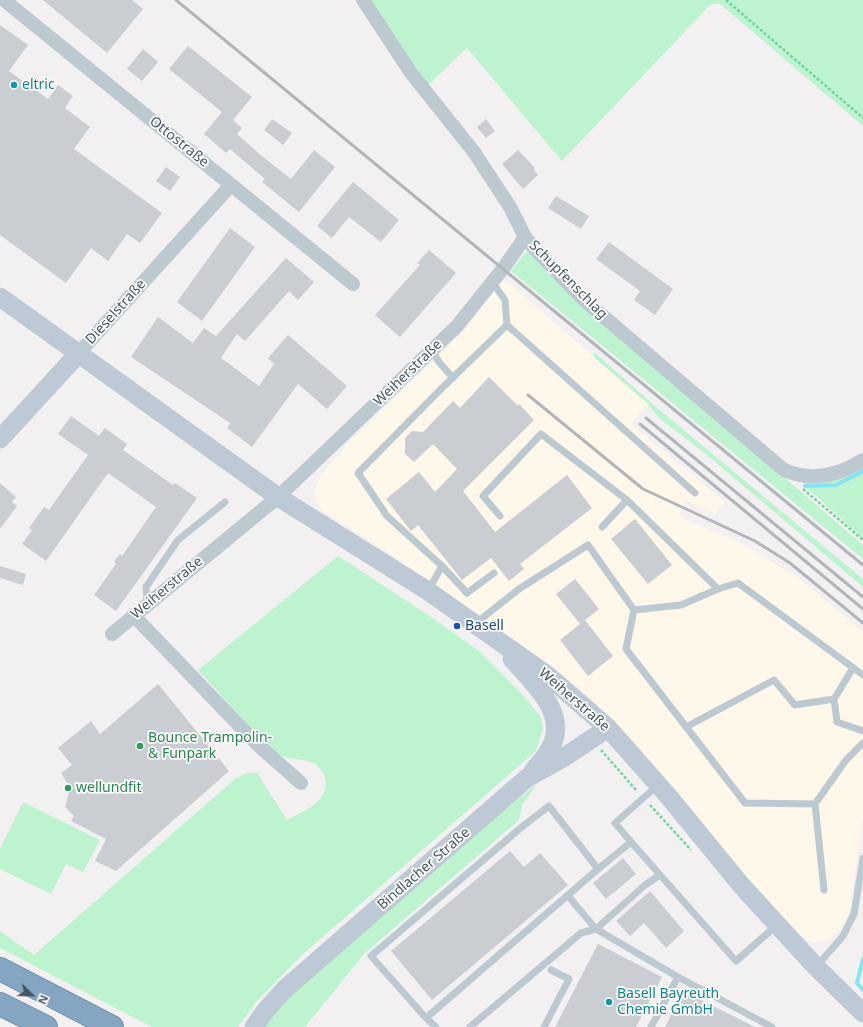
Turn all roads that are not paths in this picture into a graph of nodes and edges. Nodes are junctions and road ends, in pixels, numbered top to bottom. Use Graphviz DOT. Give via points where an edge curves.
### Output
graph roads {
  1 [pos="4,0"];
  2 [pos="363,0"];
  3 [pos="231,185"];
  4 [pos="525,237"];
  5 [pos="492,282"];
  6 [pos="353,284"];
  7 [pos="0,298"];
  8 [pos="507,325"];
  9 [pos="432,351"];
  10 [pos="78,354"];
  11 [pos="453,378"];
  12 [pos="0,439"];
  13 [pos="863,460"];
  14 [pos="695,493"];
  15 [pos="278,497"];
  16 [pos="627,500"];
  17 [pos="225,502"];
  18 [pos="500,516"];
  19 [pos="602,527"];
  20 [pos="442,566"];
  21 [pos="494,573"];
  22 [pos="718,589"];
  23 [pos="428,591"];
  24 [pos="147,604"];
  25 [pos="634,610"];
  26 [pos="134,616"];
  27 [pos="480,626"];
  28 [pos="112,634"];
  29 [pos="853,668"];
  30 [pos="863,675"];
  31 [pos="834,699"];
  32 [pos="686,727"];
  33 [pos="608,728"];
  34 [pos="863,731"];
  35 [pos="863,743"];
  36 [pos="527,778"];
  37 [pos="301,783"];
  38 [pos="658,785"];
  39 [pos="816,804"];
  40 [pos="631,842"];
  41 [pos="863,858"];
  42 [pos="598,869"];
  43 [pos="660,875"];
  44 [pos="824,890"];
  45 [pos="568,896"];
  46 [pos="777,925"];
  47 [pos="596,930"];
  48 [pos="816,967"];
  49 [pos="0,969"];
  50 [pos="551,970"];
  51 [pos="678,977"];
  52 [pos="0,1004"];
  53 [pos="863,1013"];
  54 [pos="426,1018"];
  55 [pos="46,1027"];
  56 [pos="112,1027"];
  57 [pos="254,1027"];
  58 [pos="436,1027"];
  59 [pos="470,1027"];
  60 [pos="544,1027"];
  61 [pos="651,1027"];
  62 [pos="772,1027"];
  1 -- 3 [label="street, Ottostraße"];
  2 -- 4 [label="street, Schupfenschlag" via="411,73 474,152 510,207"];
  3 -- 6 [label="street, Ottostraße"];
  3 -- 10 [label="street, Dieselstraße"];
  4 -- 5 [label="street, Weiherstraße"];
  4 -- 13 [label="street, Schupfenschlag" via="583,299 769,458 791,473 815,477 832,475 849,469"];
  5 -- 8 [label="lane" via="505,300"];
  5 -- 9 [label="street, Weiherstraße" via="457,326"];
  7 -- 10 [label="street, Weiherstraße"];
  8 -- 11 [label="lane"];
  8 -- 14 [label="lane"];
  9 -- 11 [label="lane"];
  9 -- 15 [label="street, Weiherstraße"];
  10 -- 12 [label="street, Dieselstraße"];
  10 -- 15 [label="street, Weiherstraße"];
  11 -- 20 [label="lane" via="358,473 387,516"];
  15 -- 23 [label="street, Weiherstraße"];
  15 -- 24 [label="street, Weiherstraße"];
  16 -- 18 [label="lane" via="541,434 483,496"];
  16 -- 19 [label="lane"];
  16 -- 22 [label="lane"];
  17 -- 24 [label="lane" via="178,540 146,588"];
  20 -- 21 [label="lane" via="467,594"];
  20 -- 23 [label="lane"];
  22 -- 25 [label="lane" via="681,604"];
  22 -- 29 [label="lane" via="738,583"];
  23 -- 27 [label="street, Weiherstraße"];
  24 -- 26 [label="street, Weiherstraße"];
  25 -- 27 [label="lane" via="588,545 520,589"];
  25 -- 32 [label="lane" via="626,649"];
  26 -- 28 [label="street, Weiherstraße"];
  26 -- 37 [label="street" via="258,746"];
  27 -- 33 [label="street, Weiherstraße" via="547,675"];
  27 -- 36 [label="street" via="544,694 552,707 555,733 553,742 549,752"];
  29 -- 30 [label="lane"];
  29 -- 31 [label="lane"];
  31 -- 32 [label="lane" via="795,706 774,680"];
  31 -- 34 [label="lane" via="836,722"];
  32 -- 39 [label="lane" via="745,803"];
  33 -- 36 [label="street, Bindlacher Straße" via="564,758"];
  33 -- 38 [label="street, Weiherstraße"];
  35 -- 39 [label="lane" via="846,760"];
  36 -- 57 [label="street, Bindlacher Straße" via="280,994"];
  38 -- 40 [label="lane" via="615,823"];
  38 -- 46 [label="street, Weiherstraße"];
  39 -- 44 [label="lane"];
  40 -- 42 [label="lane"];
  40 -- 43 [label="lane"];
  41 -- 48 [label="lane" via="854,914 844,936"];
  42 -- 45 [label="lane"];
  42 -- 54 [label="lane" via="549,806 371,956"];
  43 -- 46 [label="lane" via="736,961"];
  43 -- 47 [label="lane"];
  45 -- 47 [label="lane"];
  45 -- 54 [label="lane"];
  46 -- 48 [label="street, Weiherstraße"];
  47 -- 51 [label="lane"];
  47 -- 59 [label="lane" via="581,933"];
  48 -- 53 [label="street, Weiherstraße"];
  49 -- 56 [label="highway"];
  50 -- 60 [label="lane" via="569,979"];
  51 -- 61 [label="lane"];
  51 -- 62 [label="lane"];
  52 -- 55 [label="highway"];
  54 -- 58 [label="lane"];
}
